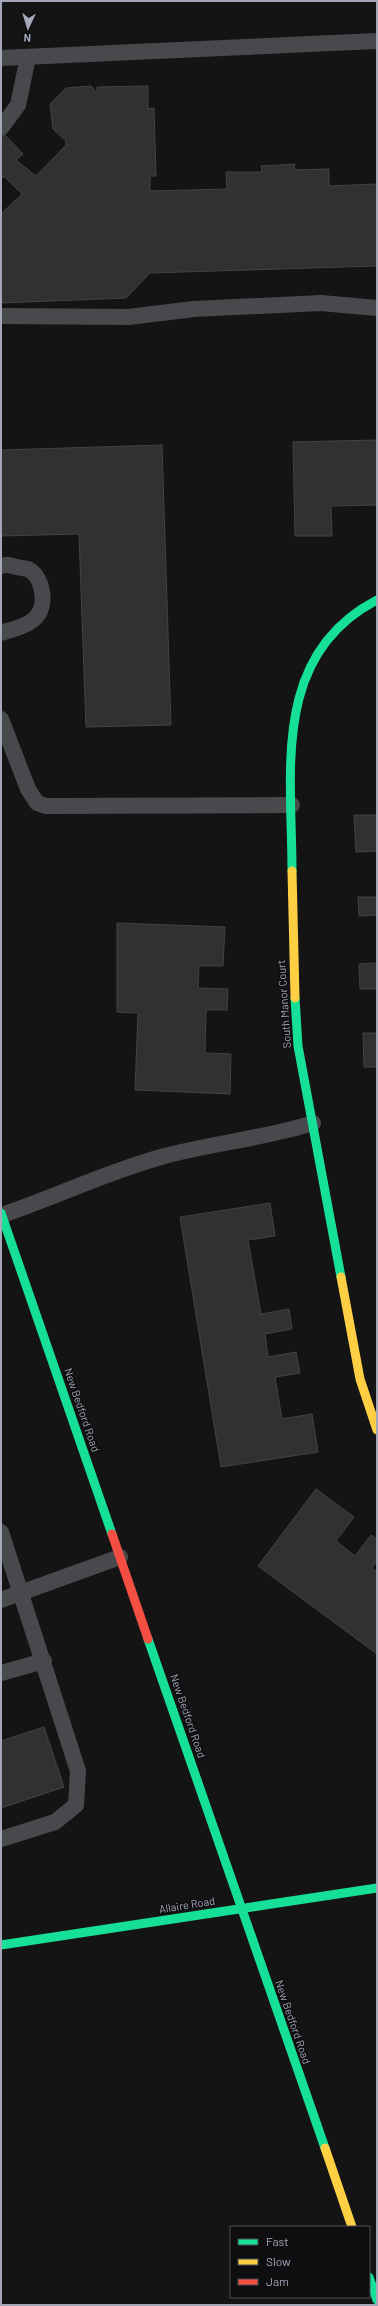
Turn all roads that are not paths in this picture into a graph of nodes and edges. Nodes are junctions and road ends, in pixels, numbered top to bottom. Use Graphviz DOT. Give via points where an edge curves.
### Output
graph roads {
  1 [pos="377,41"];
  2 [pos="28,57"];
  3 [pos="1,58"];
  4 [pos="1,128"];
  5 [pos="377,308"];
  6 [pos="1,316"];
  7 [pos="1,566"];
  8 [pos="377,600"];
  9 [pos="1,633"];
  10 [pos="1,719"];
  11 [pos="292,806"];
  12 [pos="312,1123"];
  13 [pos="1,1214"];
  14 [pos="377,1430"];
  15 [pos="1,1532"];
  16 [pos="120,1557"];
  17 [pos="22,1592"];
  18 [pos="1,1600"];
  19 [pos="44,1661"];
  20 [pos="1,1673"];
  21 [pos="1,1839"];
  22 [pos="377,1888"];
  23 [pos="241,1909"];
  24 [pos="1,1945"];
  25 [pos="352,2226"];
  26 [pos="370,2280"];
  27 [pos="377,2300"];
  1 -- 2 [label="lane"];
  2 -- 3 [label="lane"];
  2 -- 4 [label="lane" via="18,105"];
  5 -- 6 [label="lane" via="321,303 194,309 128,317"];
  7 -- 9 [label="lane" via="6,564 29,570 40,582 42,597 41,610 36,617 19,627"];
  8 -- 11 [label="street, South Manor Court" via="364,606 333,631 310,666 298,699 291,745"];
  10 -- 11 [label="lane" via="28,789 36,803 46,806"];
  11 -- 12 [label="street, South Manor Court" via="293,994 298,1046"];
  12 -- 13 [label="lane" via="280,1134 162,1157"];
  12 -- 14 [label="street, South Manor Court" via="360,1379"];
  13 -- 16 [label="street, New Bedford Road"];
  15 -- 17 [label="lane"];
  16 -- 17 [label="lane"];
  16 -- 23 [label="street, New Bedford Road"];
  17 -- 18 [label="lane"];
  17 -- 19 [label="lane"];
  19 -- 20 [label="lane"];
  19 -- 21 [label="lane" via="78,1771 76,1805 55,1822"];
  22 -- 23 [label="street, Allaire Road"];
  23 -- 24 [label="street, Allaire Road"];
  23 -- 25 [label="street, New Bedford Road"];
  26 -- 27 [label="street"];
}
